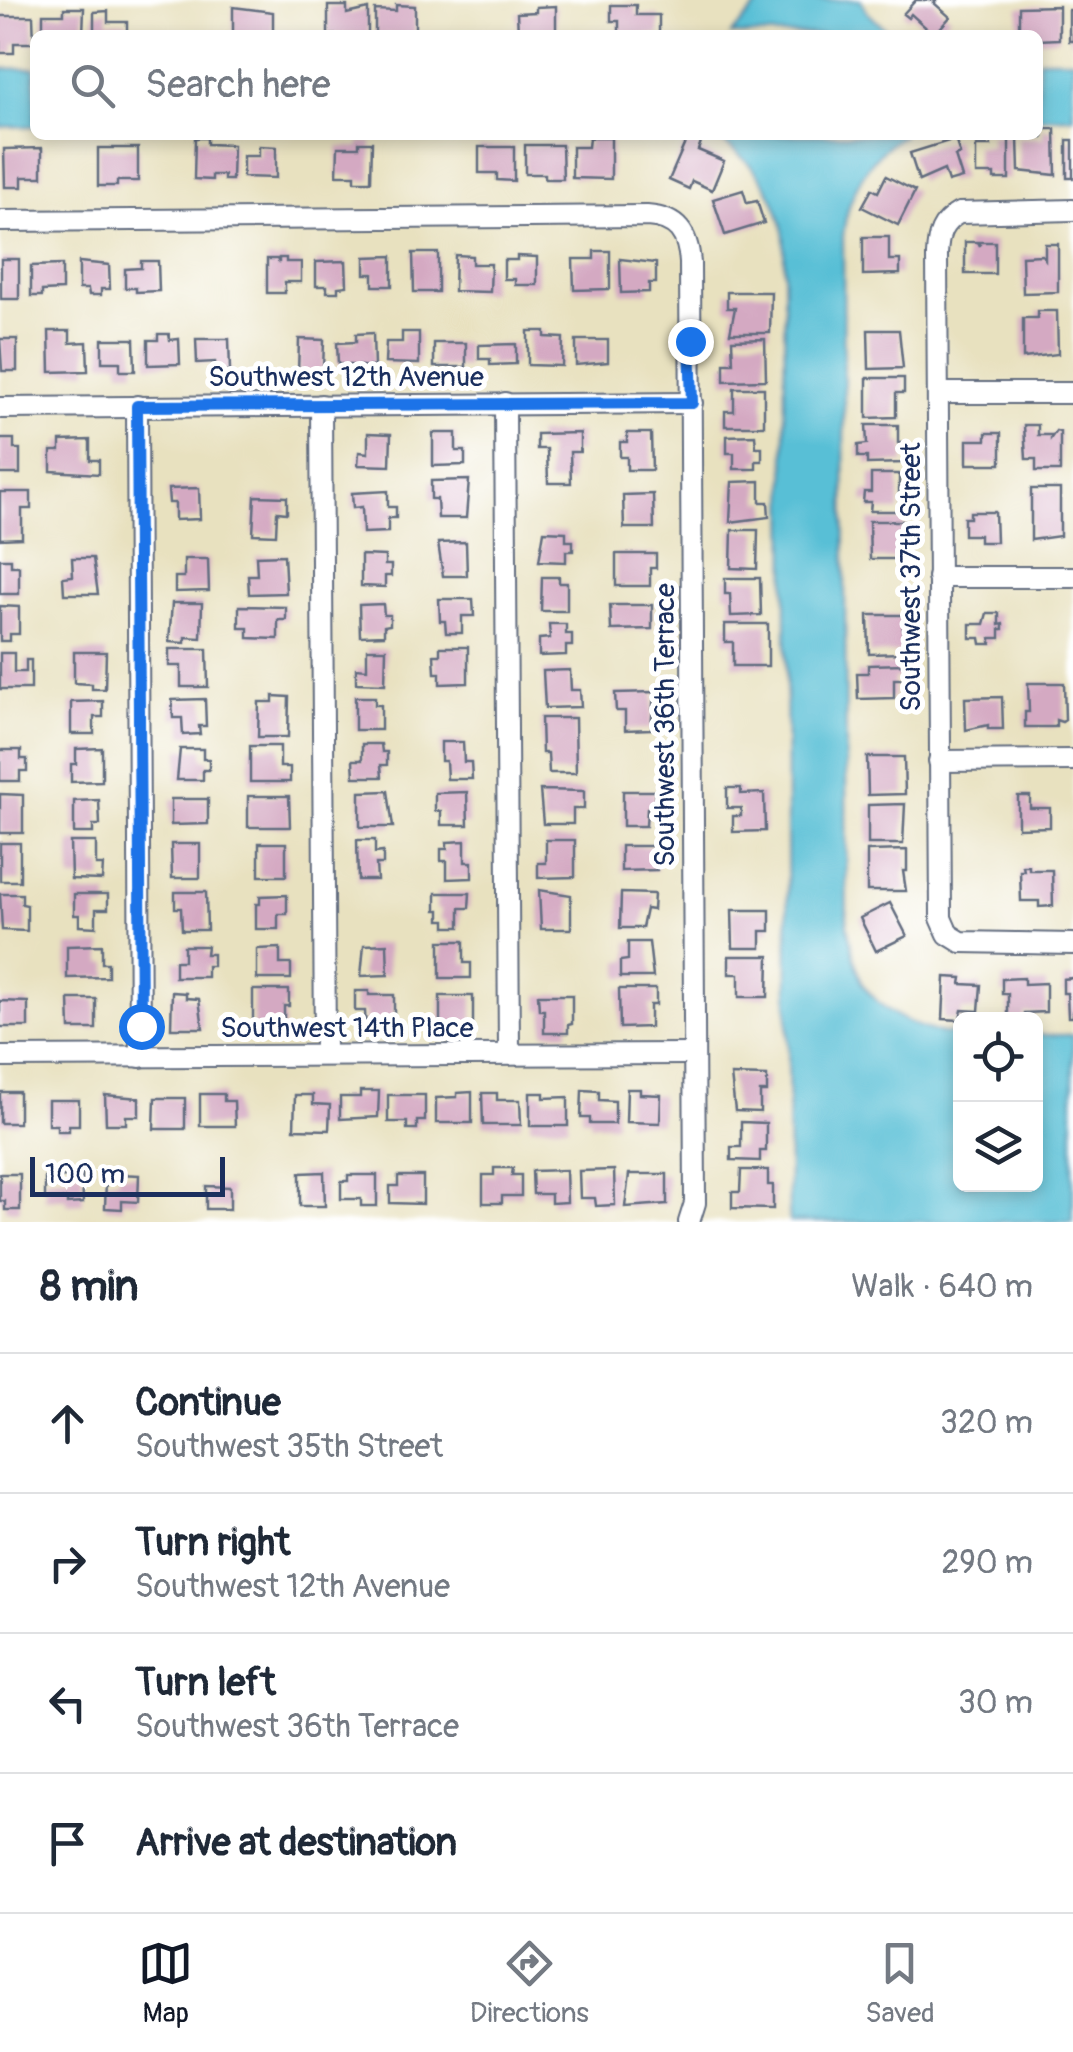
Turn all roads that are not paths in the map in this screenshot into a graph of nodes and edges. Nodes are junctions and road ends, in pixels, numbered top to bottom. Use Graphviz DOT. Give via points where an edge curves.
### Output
graph roads {
  1 [pos="1073,210"];
  2 [pos="0,221"];
  3 [pos="938,393"];
  4 [pos="1073,393"];
  5 [pos="692,403"];
  6 [pos="505,404"];
  7 [pos="322,405"];
  8 [pos="137,406"];
  9 [pos="0,408"];
  10 [pos="938,577"];
  11 [pos="1073,577"];
  12 [pos="1073,760"];
  13 [pos="939,762"];
  14 [pos="1073,944"];
  15 [pos="509,1054"];
  16 [pos="694,1054"];
  17 [pos="325,1055"];
  18 [pos="0,1057"];
  19 [pos="140,1057"];
  20 [pos="689,1222"];
  1 -- 3 [label="street, Southwest 37th Street" via="988,210 945,220 937,255"];
  2 -- 5 [label="street, Southwest 36th Terrace" via="662,217 682,228 689,241"];
  3 -- 4 [label="street"];
  3 -- 10 [label="street, Southwest 37th Street"];
  5 -- 6 [label="street, Southwest 12th Avenue"];
  5 -- 16 [label="street, Southwest 36th Terrace"];
  6 -- 7 [label="street, Southwest 12th Avenue"];
  6 -- 15 [label="street"];
  7 -- 8 [label="street, Southwest 12th Avenue"];
  7 -- 17 [label="street"];
  8 -- 9 [label="street, Southwest 12th Avenue"];
  8 -- 19 [label="street"];
  10 -- 11 [label="street"];
  10 -- 13 [label="street, Southwest 37th Street"];
  12 -- 13 [label="street"];
  13 -- 14 [label="street, Southwest 37th Street" via="940,904 948,934 976,944"];
  15 -- 16 [label="street, Southwest 14th Place"];
  15 -- 17 [label="street, Southwest 14th Place"];
  16 -- 20 [label="street, Southwest 36th Terrace" via="695,1203"];
  17 -- 19 [label="street, Southwest 14th Place"];
  18 -- 19 [label="street, Southwest 14th Place"];
}
